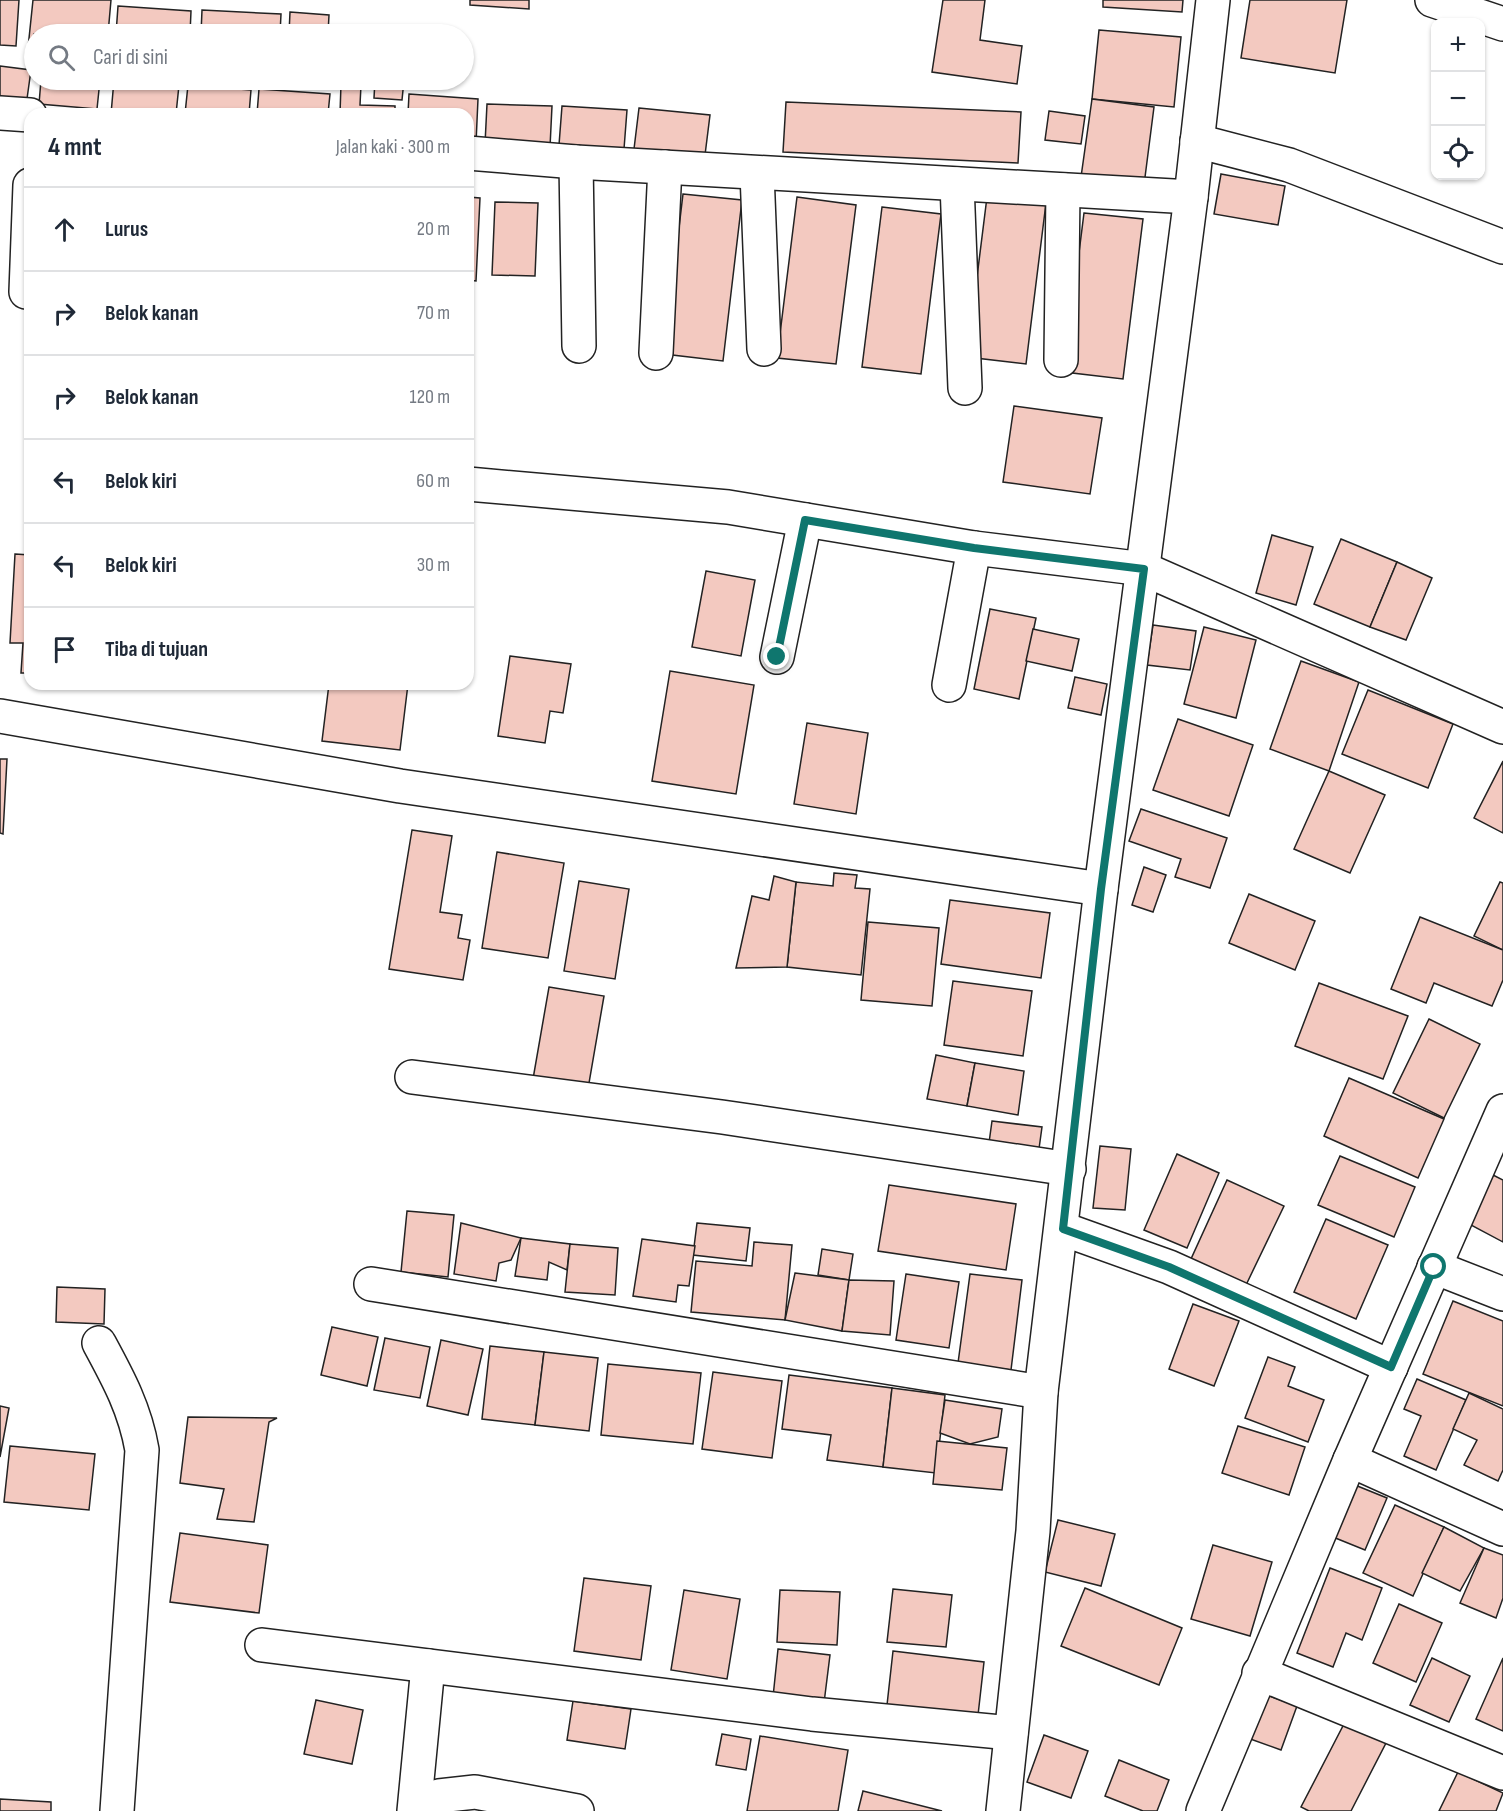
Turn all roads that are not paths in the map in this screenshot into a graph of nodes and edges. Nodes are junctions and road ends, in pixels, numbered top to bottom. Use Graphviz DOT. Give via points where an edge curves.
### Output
graph roads {
  1 [pos="1213,0"];
  2 [pos="1432,0"];
  3 [pos="1503,24"];
  4 [pos="0,112"];
  5 [pos="24,114"];
  6 [pos="1197,141"];
  7 [pos="474,154"];
  8 [pos="576,162"];
  9 [pos="664,167"];
  10 [pos="757,173"];
  11 [pos="957,184"];
  12 [pos="1063,190"];
  13 [pos="1191,197"];
  14 [pos="1503,247"];
  15 [pos="579,346"];
  16 [pos="764,349"];
  17 [pos="656,353"];
  18 [pos="1061,360"];
  19 [pos="965,388"];
  20 [pos="474,485"];
  21 [pos="805,520"];
  22 [pos="974,548"];
  23 [pos="1144,569"];
  24 [pos="777,657"];
  25 [pos="949,685"];
  26 [pos="0,716"];
  27 [pos="1503,727"];
  28 [pos="1101,889"];
  29 [pos="412,1077"];
  30 [pos="1503,1111"];
  31 [pos="1070,1169"];
  32 [pos="1063,1229"];
  33 [pos="1434,1267"];
  34 [pos="371,1284"];
  35 [pos="1503,1294"];
  36 [pos="99,1343"];
  37 [pos="1391,1367"];
  38 [pos="1041,1392"];
  39 [pos="1350,1460"];
  40 [pos="1503,1529"];
  41 [pos="262,1645"];
  42 [pos="428,1666"];
  43 [pos="1259,1673"];
  44 [pos="1011,1733"];
  45 [pos="1503,1773"];
  46 [pos="117,1811"];
  47 [pos="416,1811"];
  48 [pos="577,1811"];
  49 [pos="1004,1811"];
  50 [pos="1203,1811"];
  1 -- 6 [label="street"];
  2 -- 3 [label="street"];
  4 -- 5 [label="street"];
  6 -- 13 [label="street"];
  6 -- 14 [label="street" via="1289,165"];
  7 -- 8 [label="street"];
  8 -- 9 [label="street"];
  8 -- 15 [label="street"];
  9 -- 10 [label="street"];
  9 -- 17 [label="street"];
  10 -- 11 [label="street"];
  10 -- 16 [label="street"];
  11 -- 12 [label="street"];
  11 -- 19 [label="street"];
  12 -- 13 [label="street"];
  12 -- 18 [label="street"];
  13 -- 23 [label="street"];
  20 -- 21 [label="street" via="728,507"];
  21 -- 22 [label="street"];
  21 -- 24 [label="street"];
  22 -- 23 [label="street"];
  22 -- 25 [label="street"];
  23 -- 27 [label="street"];
  23 -- 28 [label="street"];
  26 -- 28 [label="street" via="400,786"];
  28 -- 31 [label="street"];
  29 -- 31 [label="street" via="722,1117"];
  30 -- 33 [label="street"];
  31 -- 32 [label="street"];
  32 -- 37 [label="street" via="1169,1267"];
  32 -- 38 [label="street"];
  33 -- 35 [label="street"];
  33 -- 37 [label="street"];
  34 -- 38 [label="street"];
  36 -- 46 [label="street" via="138,1422 142,1450"];
  37 -- 39 [label="street"];
  38 -- 44 [label="street" via="1033,1531"];
  39 -- 40 [label="street"];
  39 -- 43 [label="street"];
  41 -- 42 [label="street"];
  42 -- 44 [label="street" via="812,1714"];
  42 -- 47 [label="street"];
  43 -- 45 [label="street"];
  43 -- 50 [label="street"];
  44 -- 49 [label="street"];
  47 -- 48 [label="street" via="439,1796 475,1792"];
}
